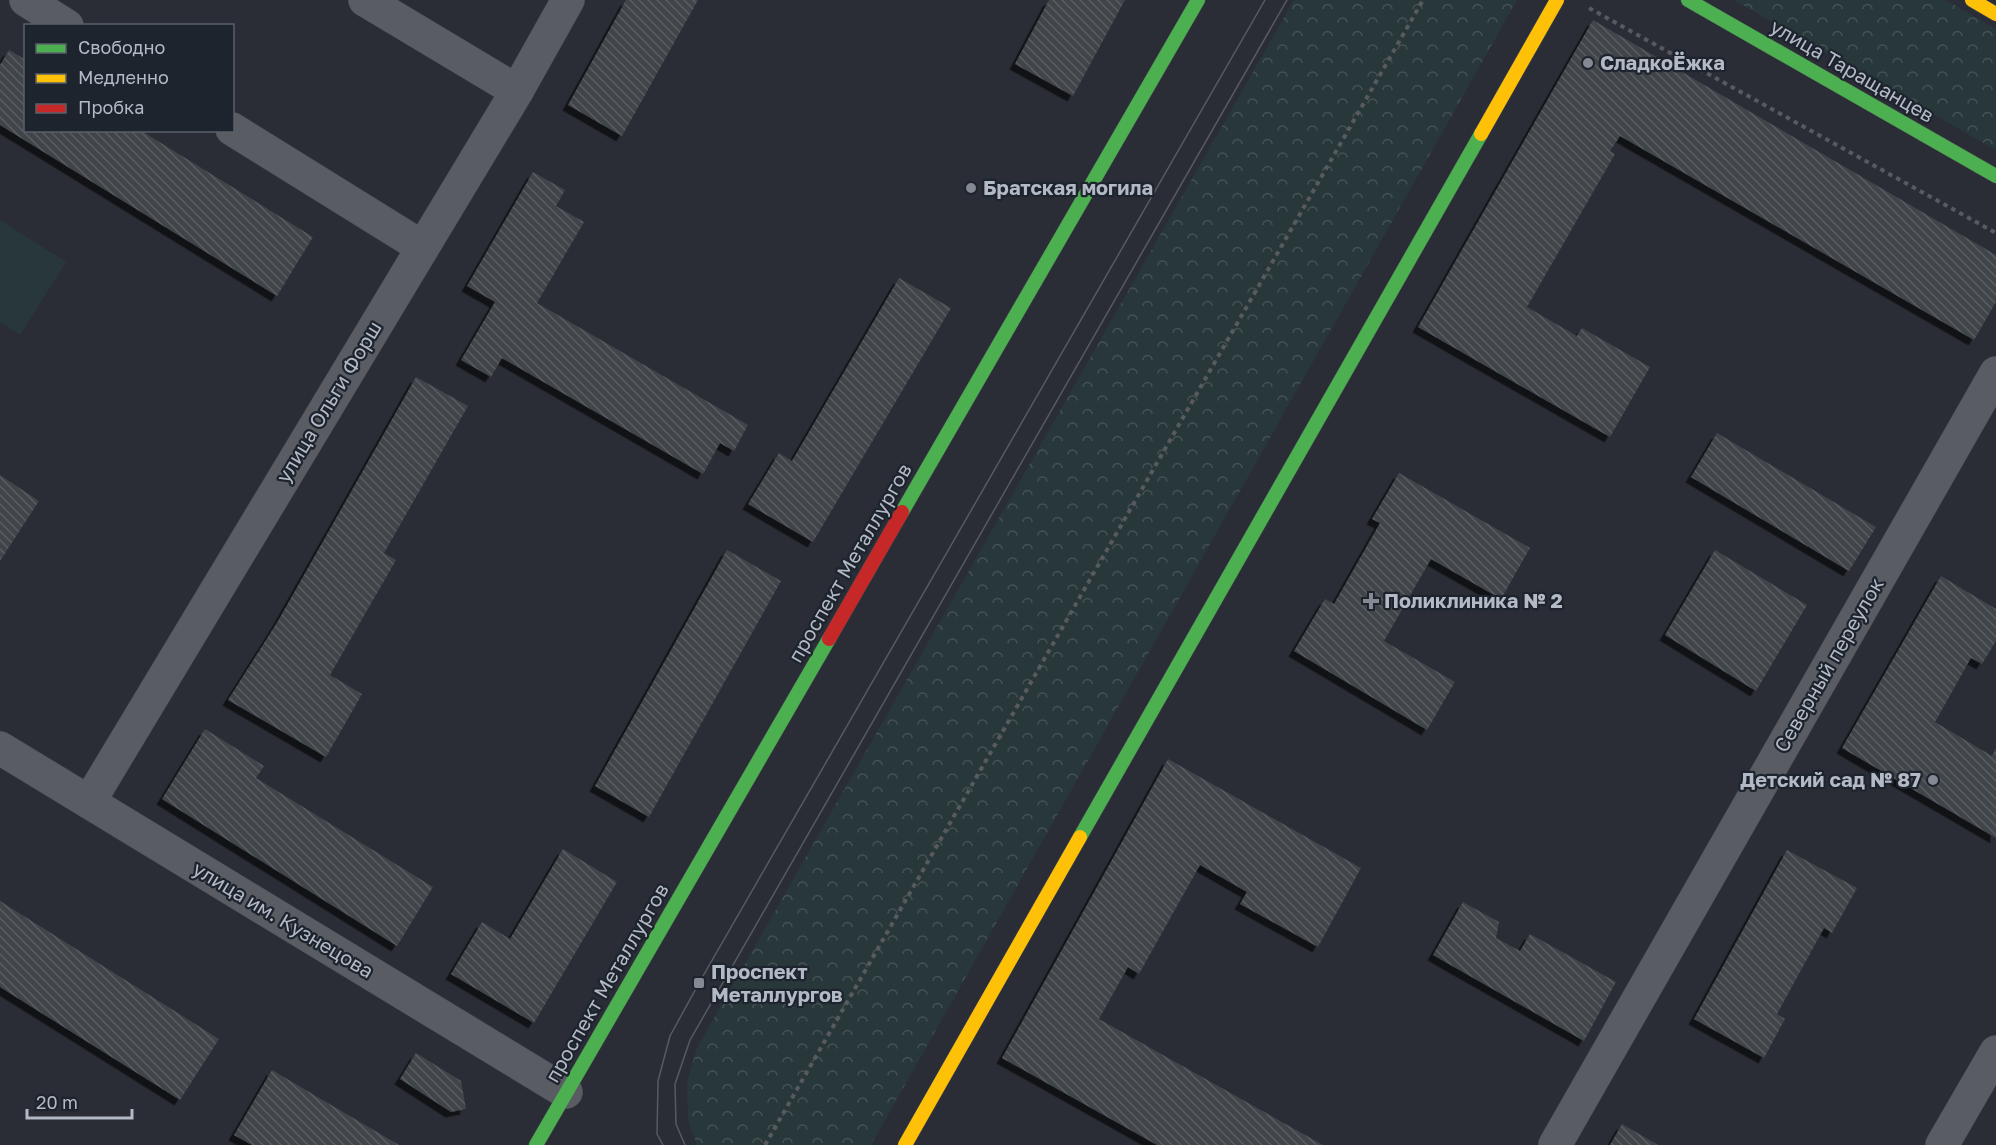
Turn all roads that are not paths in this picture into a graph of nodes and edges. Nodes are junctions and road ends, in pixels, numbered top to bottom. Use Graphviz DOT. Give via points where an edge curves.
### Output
graph roads {
  1 [pos="26,0"];
  2 [pos="365,0"];
  3 [pos="568,0"];
  4 [pos="1198,0"];
  5 [pos="1557,0"];
  6 [pos="1688,0"];
  7 [pos="1972,0"];
  8 [pos="1996,14"];
  9 [pos="64,24"];
  10 [pos="517,91"];
  11 [pos="234,130"];
  12 [pos="1996,176"];
  13 [pos="422,247"];
  14 [pos="1996,373"];
  15 [pos="0,748"];
  16 [pos="89,802"];
  17 [pos="1996,1052"];
  18 [pos="566,1092"];
  19 [pos="536,1145"];
  20 [pos="905,1145"];
  21 [pos="1555,1145"];
  22 [pos="1942,1145"];
  1 -- 9 [label="street"];
  2 -- 10 [label="street"];
  3 -- 10 [label="street, улица Ольги Форш"];
  4 -- 18 [label="street, проспект Металлургов"];
  5 -- 20 [label="street"];
  6 -- 12 [label="street, улица Таращанцев"];
  7 -- 8 [label="street"];
  10 -- 13 [label="street, улица Ольги Форш"];
  11 -- 13 [label="street"];
  13 -- 16 [label="street, улица Ольги Форш"];
  14 -- 21 [label="street, Северный переулок"];
  15 -- 16 [label="street, улица им. Кузнецова"];
  16 -- 18 [label="street, улица им. Кузнецова"];
  17 -- 22 [label="street"];
  18 -- 19 [label="street, проспект Металлургов"];
}
